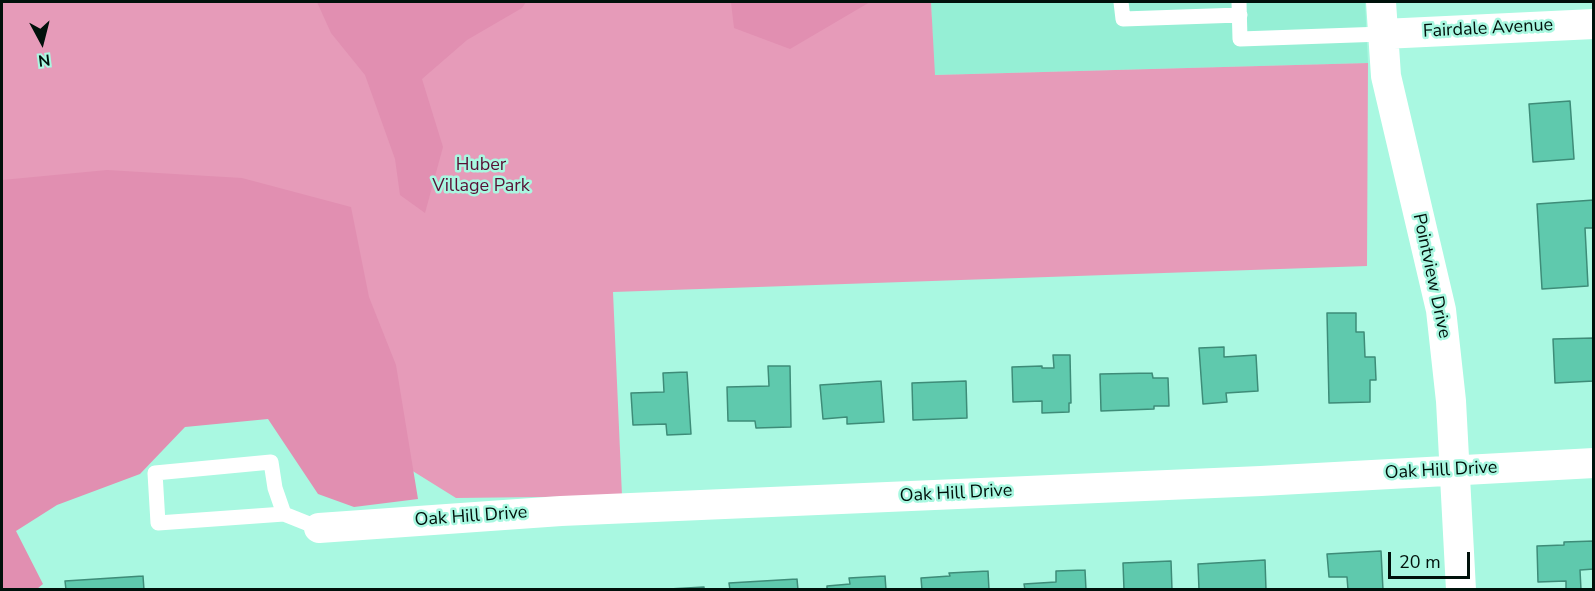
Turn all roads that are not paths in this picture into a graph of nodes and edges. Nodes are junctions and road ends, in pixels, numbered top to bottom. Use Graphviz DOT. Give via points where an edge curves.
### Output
graph roads {
  1 [pos="1121,2"];
  2 [pos="1381,2"];
  3 [pos="1239,8"];
  4 [pos="1593,24"];
  5 [pos="1383,34"];
  6 [pos="1593,463"];
  7 [pos="1456,470"];
  8 [pos="284,514"];
  9 [pos="319,528"];
  10 [pos="1461,590"];
  1 -- 3 [label="lane" via="1123,19"];
  2 -- 5 [label="street, Pointview Drive"];
  3 -- 5 [label="lane" via="1240,39"];
  4 -- 5 [label="street, Fairdale Avenue"];
  5 -- 7 [label="street, Pointview Drive" via="1386,76 1441,310"];
  6 -- 7 [label="street, Oak Hill Drive"];
  7 -- 9 [label="street, Oak Hill Drive" via="561,511"];
  7 -- 10 [label="street, Pointview Drive"];
  8 -- 8 [label="lane" via="158,523 154,472 271,462"];
  8 -- 9 [label="lane"];
}
